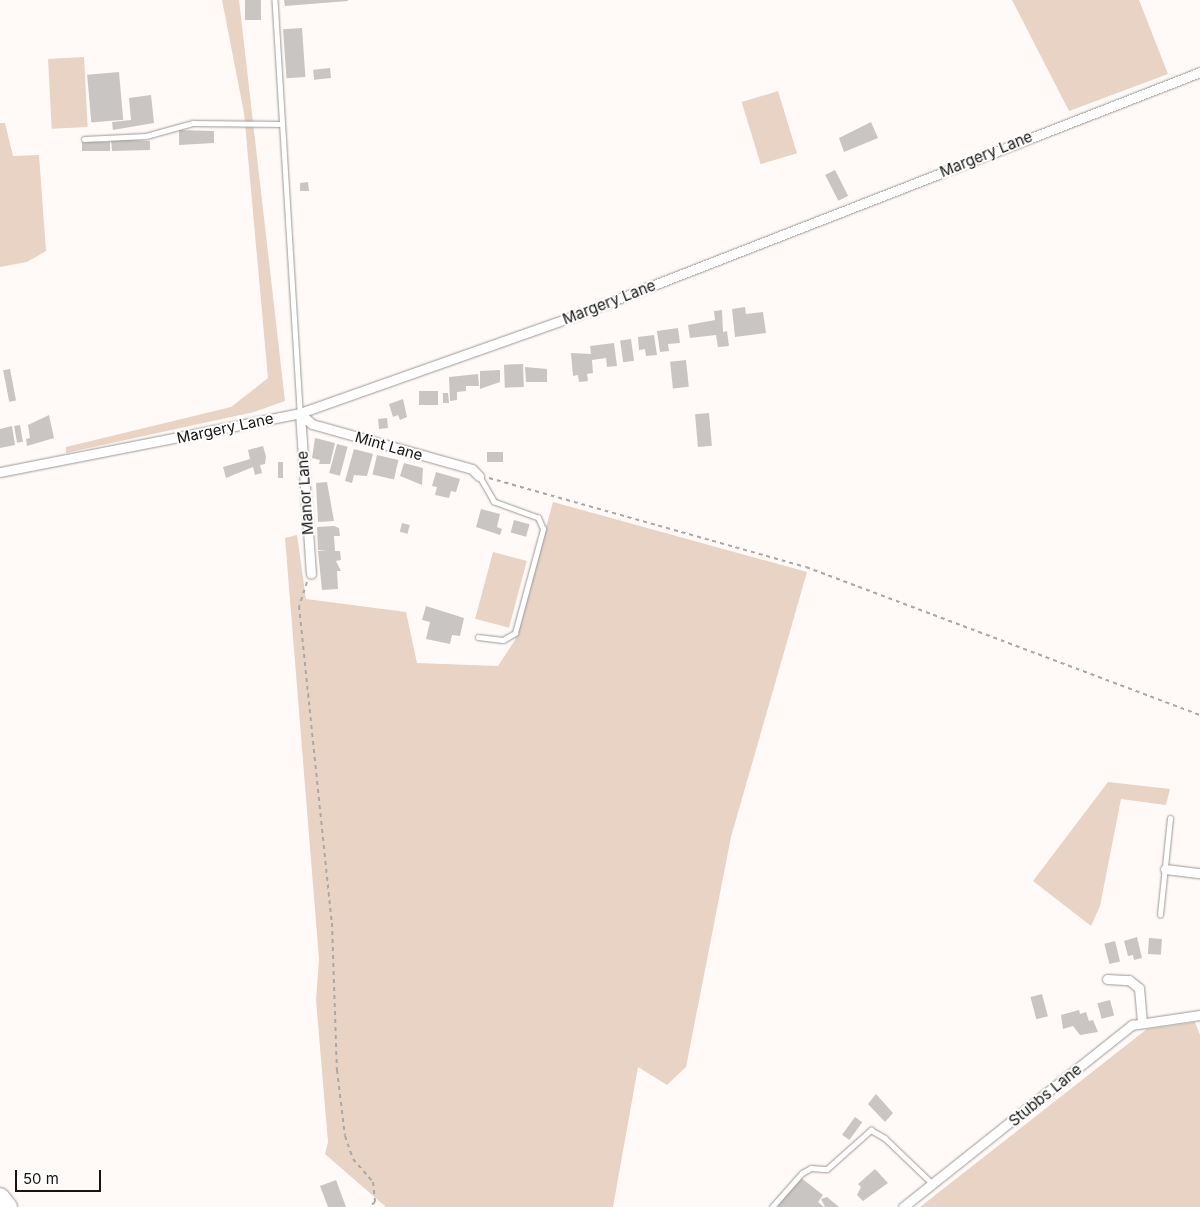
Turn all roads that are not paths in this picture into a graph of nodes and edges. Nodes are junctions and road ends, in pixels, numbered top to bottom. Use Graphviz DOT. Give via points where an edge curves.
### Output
graph roads {
  1 [pos="275,0"];
  2 [pos="1200,72"];
  3 [pos="282,124"];
  4 [pos="84,138"];
  5 [pos="300,413"];
  6 [pos="0,472"];
  7 [pos="479,476"];
  8 [pos="310,574"];
  9 [pos="478,637"];
  10 [pos="1170,819"];
  11 [pos="1165,868"];
  12 [pos="1200,873"];
  13 [pos="1160,915"];
  14 [pos="1107,979"];
  15 [pos="1200,1015"];
  16 [pos="1142,1020"];
  17 [pos="934,1185"];
  18 [pos="0,1197"];
  19 [pos="8,1207"];
  20 [pos="772,1207"];
  21 [pos="903,1207"];
  1 -- 3 [label="lane"];
  2 -- 5 [label="street, Margery Lane" via="582,313"];
  3 -- 4 [label="lane" via="194,123 146,136"];
  3 -- 5 [label="lane"];
  5 -- 6 [label="street, Margery Lane"];
  5 -- 7 [label="street, Mint Lane" via="312,424 472,469"];
  5 -- 8 [label="street, Manor Lane"];
  7 -- 9 [label="lane" via="494,502 538,518 543,529 516,633 503,640"];
  10 -- 11 [label="lane"];
  11 -- 12 [label="street"];
  11 -- 13 [label="lane"];
  14 -- 16 [label="street" via="1129,980 1139,988"];
  15 -- 16 [label="street"];
  16 -- 17 [label="street, Stubbs Lane"];
  17 -- 20 [label="lane" via="885,1138 871,1130 826,1169 811,1168 802,1173"];
  17 -- 21 [label="street, Stubbs Lane"];
  18 -- 19 [label="highway"];
}
